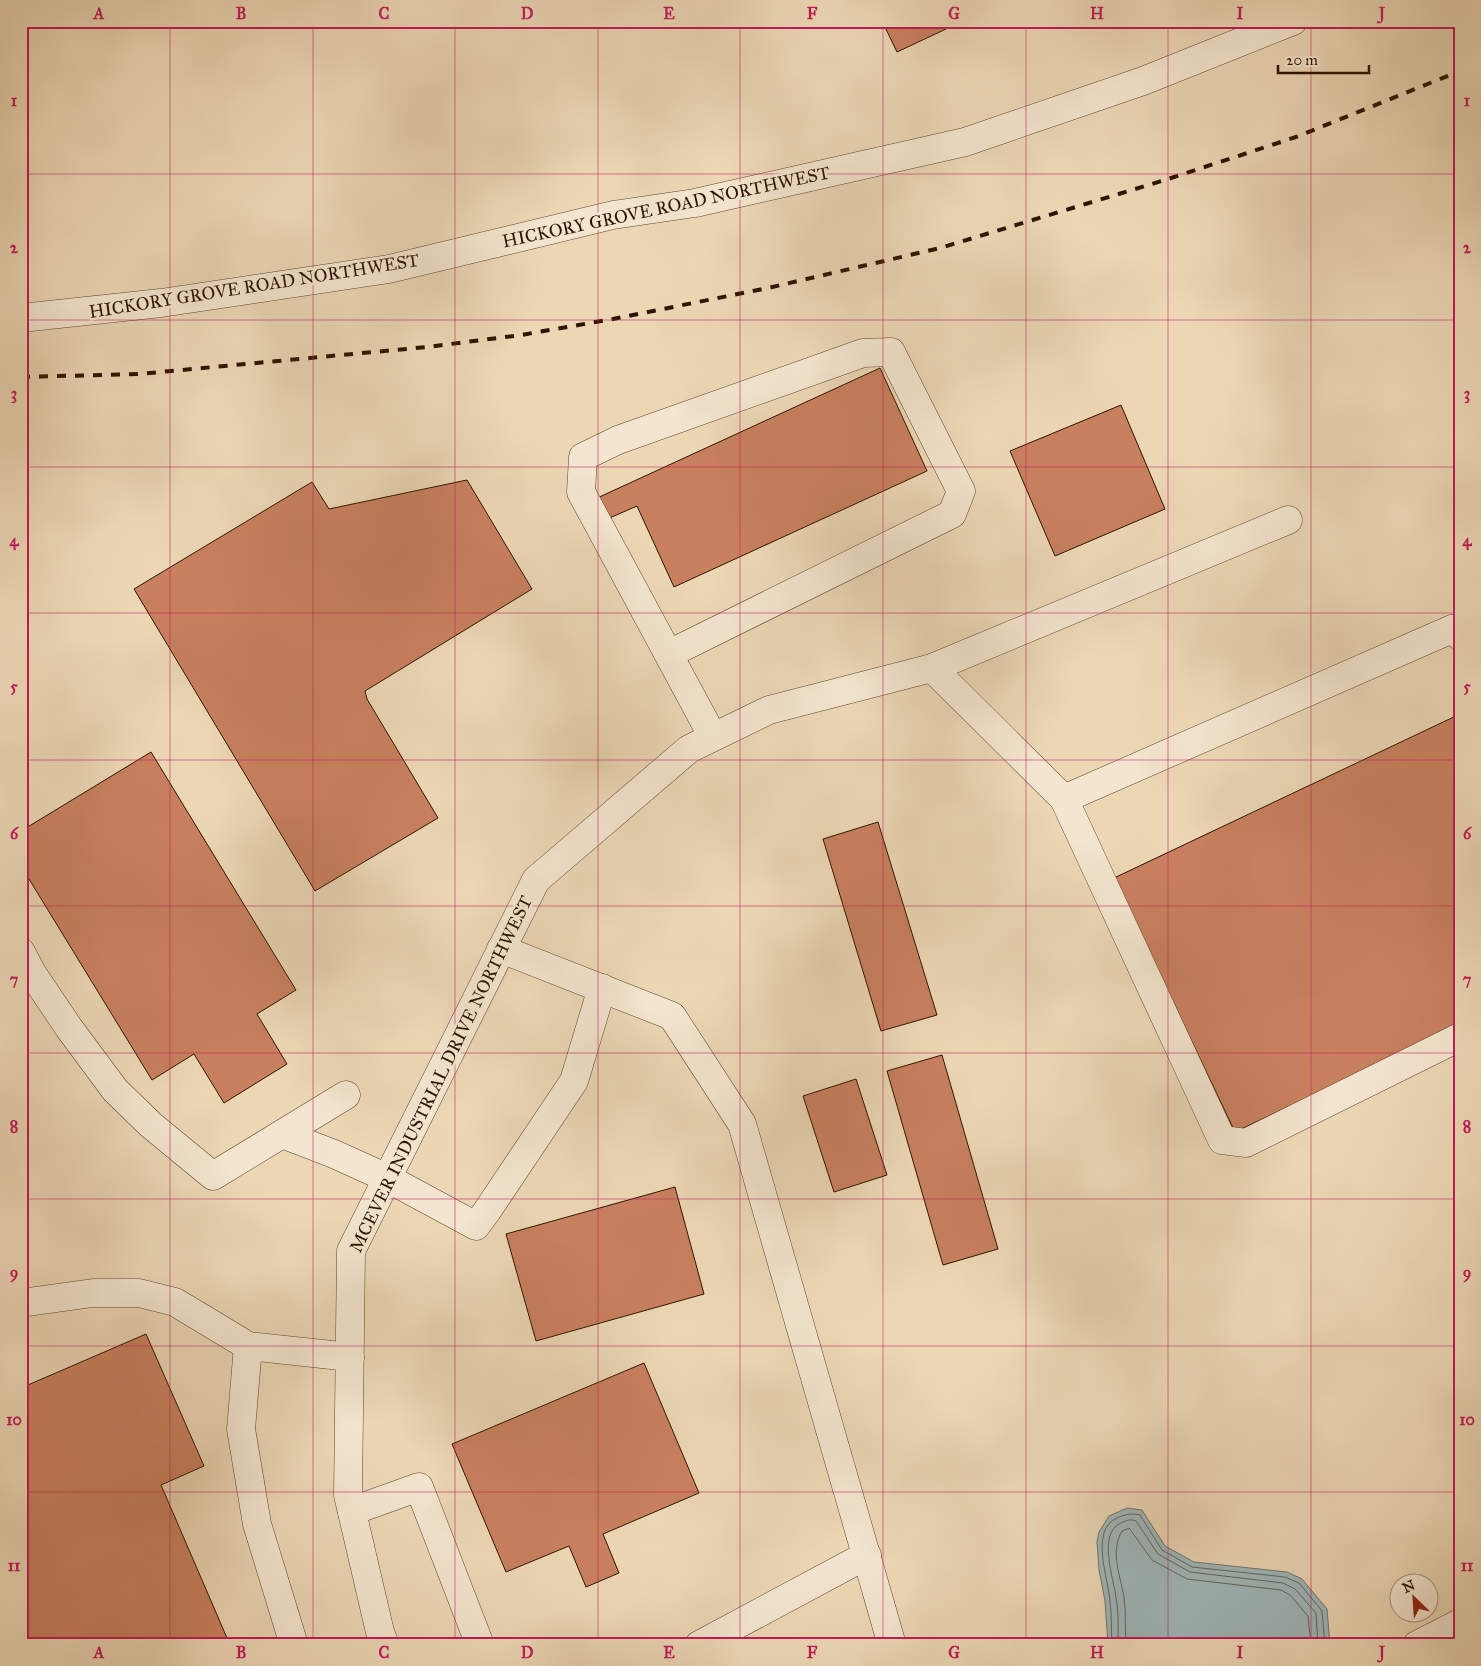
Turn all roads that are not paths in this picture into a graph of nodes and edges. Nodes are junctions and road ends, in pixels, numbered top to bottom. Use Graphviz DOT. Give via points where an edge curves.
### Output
graph roads {
  1 [pos="1293,21"];
  2 [pos="1243,30"];
  3 [pos="21,318"];
  4 [pos="1288,520"];
  5 [pos="1460,636"];
  6 [pos="669,654"];
  7 [pos="932,668"];
  8 [pos="713,737"];
  9 [pos="1064,799"];
  10 [pos="501,949"];
  11 [pos="21,952"];
  12 [pos="602,988"];
  13 [pos="1460,1037"];
  14 [pos="346,1095"];
  15 [pos="282,1134"];
  16 [pos="387,1178"];
  17 [pos="21,1303"];
  18 [pos="248,1346"];
  19 [pos="350,1356"];
  20 [pos="352,1511"];
  21 [pos="866,1555"];
  22 [pos="1460,1623"];
  23 [pos="294,1645"];
  24 [pos="385,1645"];
  25 [pos="480,1645"];
  26 [pos="699,1645"];
  27 [pos="892,1645"];
  28 [pos="1417,1645"];
  1 -- 2 [label="street, HICKORY GROVE ROAD NORTHWEST"];
  2 -- 3 [label="street, HICKORY GROVE ROAD NORTHWEST" via="1143,82 965,142 705,201 613,216 389,269 161,303"];
  4 -- 7 [label="street, MCEVER INDUSTRIAL DRIVE NORTHWEST"];
  5 -- 9 [label="street" via="1452,629"];
  6 -- 6 [label="street" via="580,492 583,457 618,440 863,353 891,352 961,491 952,514"];
  6 -- 8 [label="street"];
  7 -- 8 [label="street, MCEVER INDUSTRIAL DRIVE NORTHWEST" via="769,710"];
  7 -- 9 [label="street"];
  8 -- 10 [label="street, MCEVER INDUSTRIAL DRIVE NORTHWEST" via="689,749 536,880"];
  9 -- 13 [label="street" via="1222,1140 1246,1143"];
  10 -- 12 [label="street"];
  10 -- 16 [label="street, MCEVER INDUSTRIAL DRIVE NORTHWEST"];
  11 -- 15 [label="street" via="42,989 115,1090 151,1125 213,1176"];
  12 -- 16 [label="street" via="574,1081 476,1226"];
  12 -- 21 [label="street" via="672,1016 742,1124"];
  14 -- 15 [label="street"];
  15 -- 16 [label="street"];
  16 -- 19 [label="street, MCEVER INDUSTRIAL DRIVE NORTHWEST" via="351,1251"];
  17 -- 18 [label="street" via="93,1293 139,1293 175,1302"];
  18 -- 19 [label="street"];
  18 -- 23 [label="street" via="241,1429 257,1524"];
  19 -- 20 [label="street, MCEVER INDUSTRIAL DRIVE NORTHWEST" via="348,1495"];
  20 -- 24 [label="street, MCEVER INDUSTRIAL DRIVE NORTHWEST"];
  20 -- 25 [label="street" via="419,1487"];
  21 -- 26 [label="street"];
  21 -- 27 [label="street"];
  22 -- 28 [label="street"];
}
